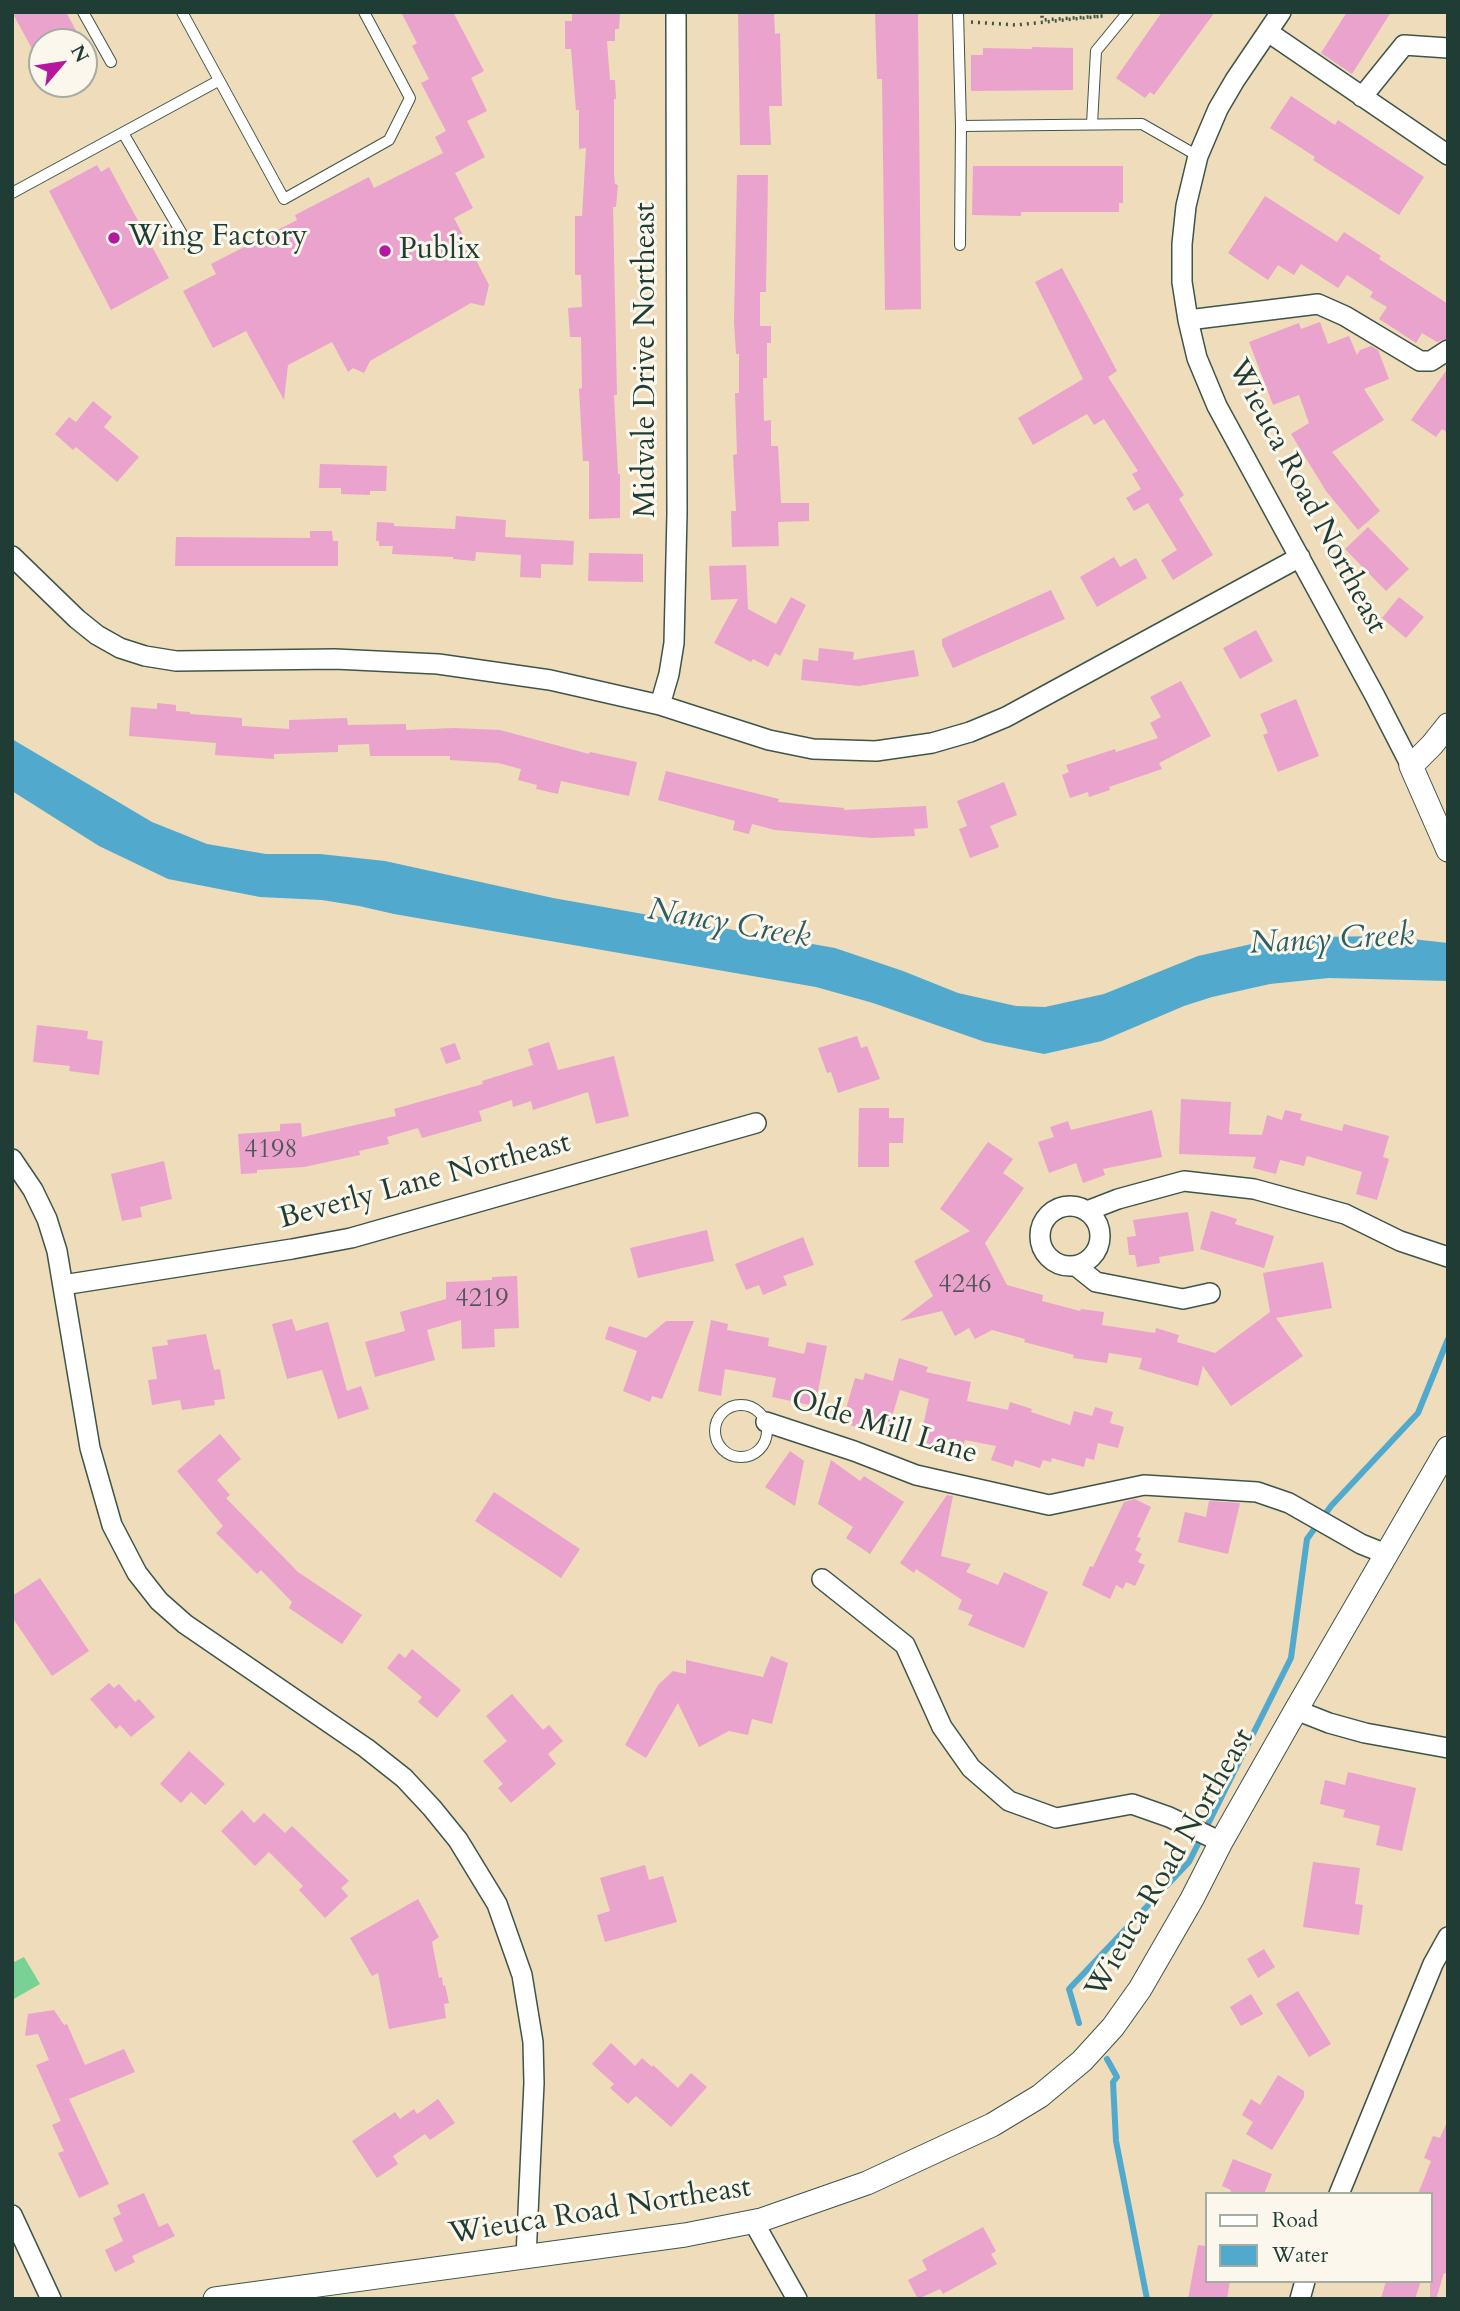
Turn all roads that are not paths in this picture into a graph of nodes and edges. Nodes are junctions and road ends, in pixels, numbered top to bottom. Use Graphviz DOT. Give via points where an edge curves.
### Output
graph roads {
  1 [pos="83,12"];
  2 [pos="182,12"];
  3 [pos="364,12"];
  4 [pos="676,12"];
  5 [pos="1128,12"];
  6 [pos="1282,12"];
  7 [pos="958,16"];
  8 [pos="1268,32"];
  9 [pos="1448,48"];
  10 [pos="111,62"];
  11 [pos="218,81"];
  12 [pos="1362,97"];
  13 [pos="1092,124"];
  14 [pos="961,126"];
  15 [pos="123,133"];
  16 [pos="1448,155"];
  17 [pos="1198,156"];
  18 [pos="12,193"];
  19 [pos="960,245"];
  20 [pos="192,251"];
  21 [pos="1188,320"];
  22 [pos="1448,351"];
  23 [pos="12,556"];
  24 [pos="1300,556"];
  25 [pos="660,705"];
  26 [pos="1448,725"];
  27 [pos="1411,766"];
  28 [pos="1446,845"];
  29 [pos="756,1123"];
  30 [pos="12,1159"];
  31 [pos="1087,1211"];
  32 [pos="1448,1257"];
  33 [pos="1076,1266"];
  34 [pos="63,1285"];
  35 [pos="1210,1293"];
  36 [pos="766,1422"];
  37 [pos="1448,1448"];
  38 [pos="1386,1554"];
  39 [pos="822,1579"];
  40 [pos="1296,1710"];
  41 [pos="1448,1748"];
  42 [pos="1218,1841"];
  43 [pos="1448,1937"];
  44 [pos="1340,2192"];
  45 [pos="12,2215"];
  46 [pos="753,2221"];
  47 [pos="526,2257"];
  48 [pos="51,2299"];
  49 [pos="215,2299"];
  50 [pos="797,2299"];
  1 -- 10 [label="lane"];
  2 -- 11 [label="lane"];
  3 -- 11 [label="lane" via="410,98 389,140 284,199"];
  4 -- 25 [label="street, Midvale Drive Northeast" via="677,514 674,642"];
  5 -- 13 [label="lane" via="1096,51"];
  6 -- 8 [label="street, Wieuca Road Northeast"];
  7 -- 14 [label="lane"];
  8 -- 12 [label="street"];
  8 -- 17 [label="street, Wieuca Road Northeast" via="1218,108"];
  9 -- 12 [label="street" via="1404,46"];
  11 -- 15 [label="lane"];
  12 -- 16 [label="street"];
  13 -- 14 [label="lane"];
  13 -- 17 [label="lane" via="1142,124"];
  14 -- 19 [label="lane"];
  15 -- 18 [label="lane"];
  15 -- 20 [label="lane"];
  17 -- 21 [label="street, Wieuca Road Northeast" via="1182,244"];
  21 -- 22 [label="street" via="1318,304 1420,361 1431,361"];
  21 -- 24 [label="street, Wieuca Road Northeast" via="1197,358 1217,406"];
  23 -- 25 [label="street" via="97,635 145,656 176,661 335,659 438,664 550,680"];
  24 -- 25 [label="street" via="1006,717 932,743 876,751 813,749 769,740"];
  24 -- 27 [label="street, Wieuca Road Northeast"];
  26 -- 27 [label="street"];
  27 -- 28 [label="street, Wieuca Road Northeast"];
  29 -- 34 [label="street, Beverly Lane Northeast" via="351,1238"];
  30 -- 34 [label="street" via="47,1219"];
  31 -- 32 [label="street" via="1185,1181 1254,1189 1345,1213"];
  31 -- 33 [label="street" via="1100,1237 1093,1256"];
  31 -- 33 [label="street" via="1058,1208 1049,1213 1040,1230 1042,1250 1048,1258 1066,1267"];
  33 -- 35 [label="street" via="1096,1282 1183,1299"];
  34 -- 47 [label="street" via="90,1448 111,1525 137,1573 159,1601 186,1624 404,1778 458,1840 496,1904 522,1975 533,2042"];
  36 -- 36 [label="lane" via="758,1410 744,1404 729,1407 718,1417 717,1443 724,1452 746,1458 764,1445"];
  36 -- 38 [label="street, Olde Mill Lane" via="916,1475 1049,1505 1144,1485 1257,1492 1289,1503"];
  37 -- 38 [label="street, Wieuca Road Northeast"];
  38 -- 40 [label="street, Wieuca Road Northeast"];
  39 -- 42 [label="street" via="905,1645 942,1727 971,1768 1009,1801 1056,1818 1132,1804"];
  40 -- 41 [label="street" via="1365,1734"];
  40 -- 42 [label="street, Wieuca Road Northeast"];
  42 -- 46 [label="street, Wieuca Road Northeast" via="1140,1989 1082,2061 1040,2096 992,2125 867,2183"];
  43 -- 44 [label="street"];
  45 -- 48 [label="street"];
  46 -- 47 [label="street, Wieuca Road Northeast"];
  46 -- 50 [label="street"];
  47 -- 49 [label="street, Wieuca Road Northeast"];
}
